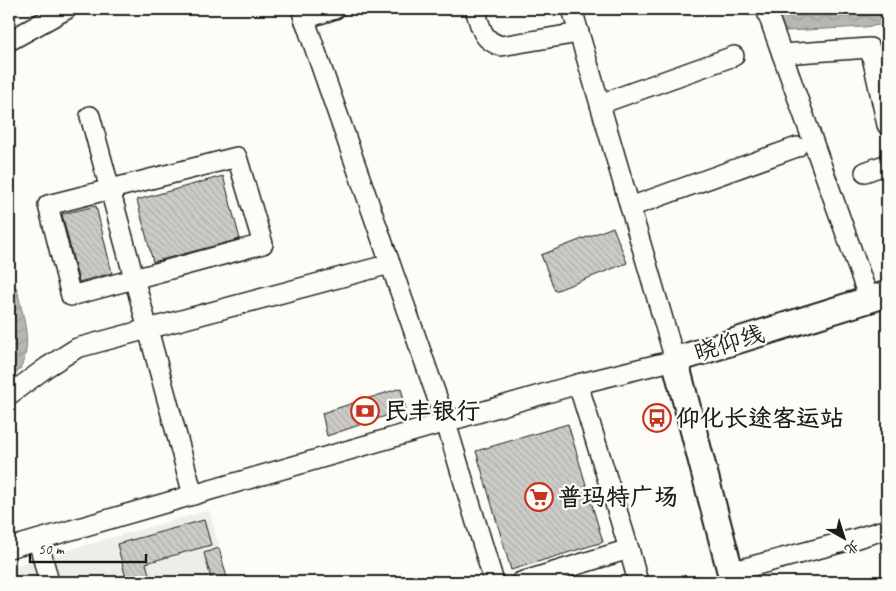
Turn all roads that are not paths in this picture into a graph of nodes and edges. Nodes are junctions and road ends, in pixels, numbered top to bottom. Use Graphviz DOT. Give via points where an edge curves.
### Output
graph roads {
  1 [pos="67,9"];
  2 [pos="335,9"];
  3 [pos="475,9"];
  4 [pos="572,9"];
  5 [pos="766,9"];
  6 [pos="303,14"];
  7 [pos="579,33"];
  8 [pos="9,41"];
  9 [pos="782,54"];
  10 [pos="734,56"];
  11 [pos="600,104"];
  12 [pos="90,116"];
  13 [pos="887,125"];
  14 [pos="796,147"];
  15 [pos="887,164"];
  16 [pos="865,172"];
  17 [pos="110,189"];
  18 [pos="630,207"];
  19 [pos="390,264"];
  20 [pos="134,279"];
  21 [pos="878,296"];
  22 [pos="148,330"];
  23 [pos="675,360"];
  24 [pos="578,384"];
  25 [pos="9,395"];
  26 [pos="446,422"];
  27 [pos="193,495"];
  28 [pos="887,529"];
  29 [pos="38,540"];
  30 [pos="9,548"];
  31 [pos="629,549"];
  32 [pos="731,577"];
  33 [pos="49,582"];
  34 [pos="494,582"];
  35 [pos="521,582"];
  36 [pos="638,582"];
  1 -- 8 [label="street"];
  2 -- 6 [label="street"];
  3 -- 7 [label="street" via="486,38 501,46"];
  4 -- 7 [label="street"];
  5 -- 9 [label="street"];
  6 -- 19 [label="street"];
  7 -- 11 [label="street"];
  9 -- 13 [label="street" via="870,48"];
  9 -- 21 [label="street"];
  10 -- 11 [label="street"];
  11 -- 18 [label="street"];
  12 -- 17 [label="street"];
  14 -- 18 [label="street"];
  15 -- 16 [label="street"];
  17 -- 20 [label="street"];
  17 -- 20 [label="street" via="48,205 71,296"];
  17 -- 20 [label="street" via="237,157 263,244"];
  18 -- 23 [label="street"];
  19 -- 22 [label="street"];
  19 -- 26 [label="street"];
  20 -- 22 [label="street"];
  21 -- 23 [label="main road, 晓仰线"];
  22 -- 25 [label="street" via="77,348"];
  22 -- 27 [label="street"];
  23 -- 24 [label="street"];
  23 -- 32 [label="main road, 晓仰线"];
  24 -- 26 [label="street"];
  24 -- 31 [label="street"];
  26 -- 27 [label="street"];
  26 -- 34 [label="street"];
  27 -- 29 [label="street"];
  28 -- 32 [label="street"];
  29 -- 30 [label="street"];
  29 -- 33 [label="street"];
  31 -- 35 [label="street"];
  31 -- 36 [label="street"];
}
